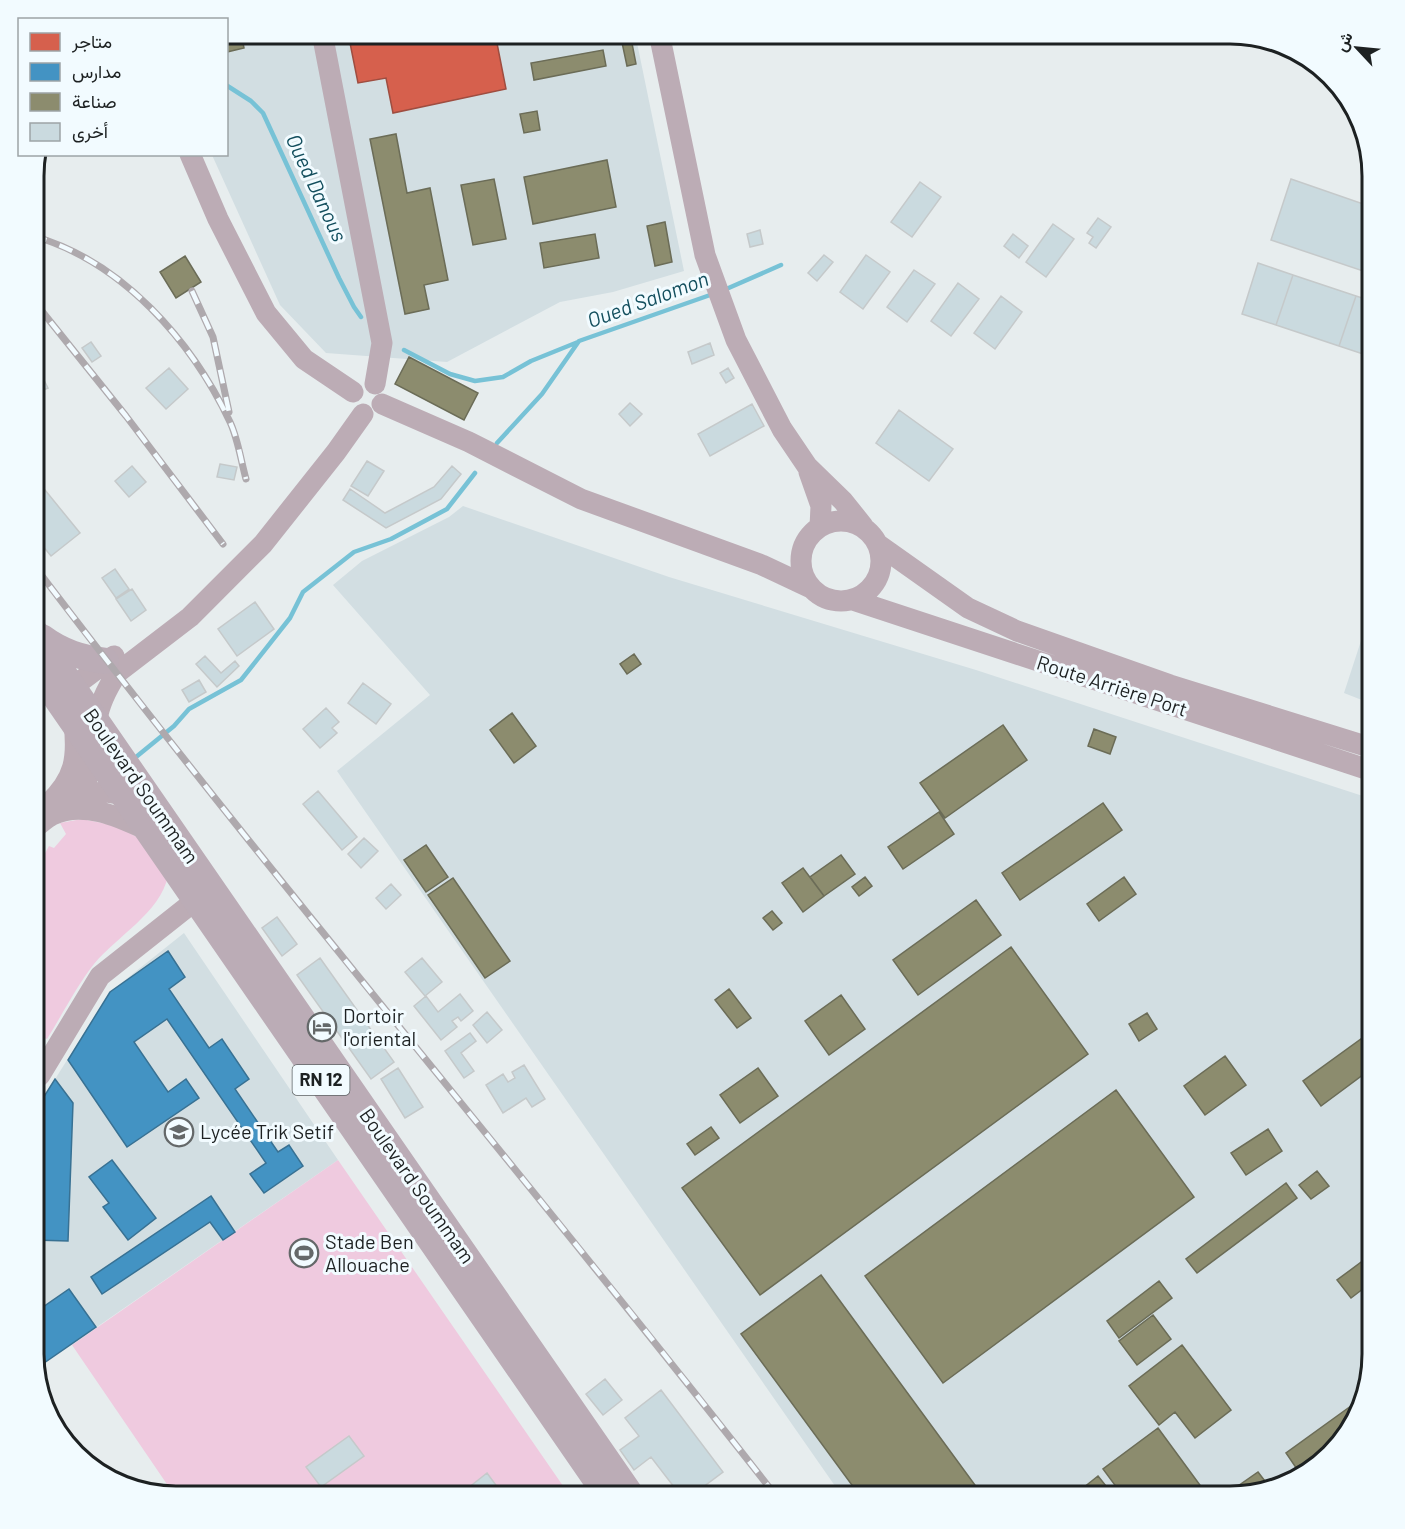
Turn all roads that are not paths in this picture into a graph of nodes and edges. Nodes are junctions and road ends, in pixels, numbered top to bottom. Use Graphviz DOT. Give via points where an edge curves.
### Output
graph roads {
  1 [pos="324,44"];
  2 [pos="661,44"];
  3 [pos="191,156"];
  4 [pos="353,392"];
  5 [pos="379,394"];
  6 [pos="363,414"];
  7 [pos="807,466"];
  8 [pos="820,526"];
  9 [pos="863,526"];
  10 [pos="879,545"];
  11 [pos="803,549"];
  12 [pos="762,565"];
  13 [pos="811,588"];
  14 [pos="853,600"];
  15 [pos="44,639"];
  16 [pos="44,649"];
  17 [pos="111,667"];
  18 [pos="44,676"];
  19 [pos="75,707"];
  20 [pos="1362,745"];
  21 [pos="95,758"];
  22 [pos="1362,768"];
  23 [pos="120,793"];
  24 [pos="76,796"];
  25 [pos="153,804"];
  26 [pos="44,812"];
  27 [pos="44,812"];
  28 [pos="44,813"];
  29 [pos="147,830"];
  30 [pos="196,900"];
  31 [pos="44,1064"];
  32 [pos="600,1486"];
  33 [pos="625,1486"];
  1 -- 5 [label="street" via="382,343"];
  2 -- 7 [label="street" via="705,255 736,340 782,429"];
  3 -- 4 [label="street" via="266,313 304,359"];
  4 -- 5 [label="street" via="365,382"];
  4 -- 6 [label="street" via="354,408"];
  5 -- 6 [label="street" via="376,412"];
  5 -- 12 [label="street" via="581,499"];
  6 -- 17 [label="street" via="263,544 215,590 138,641"];
  7 -- 8 [label="street" via="821,506"];
  7 -- 9 [label="street"];
  8 -- 9 [label="street" via="841,520"];
  8 -- 11 [label="street"];
  9 -- 10 [label="street"];
  10 -- 14 [label="street" via="881,572 865,594"];
  10 -- 20 [label="street, Route Arrière Port" via="968,608 1017,631 1170,685"];
  11 -- 12 [label="street"];
  11 -- 13 [label="street" via="801,563"];
  12 -- 13 [label="street"];
  13 -- 14 [label="street" via="831,600"];
  14 -- 22 [label="street, Route Arrière Port"];
  15 -- 17 [label="main road" via="65,651"];
  16 -- 19 [label="main road, Boulevard Soummam / RN 12"];
  17 -- 19 [label="street"];
  17 -- 19 [label="street" via="109,685"];
  18 -- 19 [label="main road, Boulevard Soummam / RN 12"];
  19 -- 21 [label="main road, Boulevard Soummam / RN 12"];
  19 -- 25 [label="main road, Boulevard Soummam / RN 12"];
  19 -- 26 [label="street" via="74,766"];
  21 -- 23 [label="main road, Boulevard Soummam / RN 12"];
  21 -- 24 [label="street"];
  23 -- 24 [label="street"];
  23 -- 25 [label="street"];
  23 -- 29 [label="main road, Boulevard Soummam / RN 12"];
  24 -- 27 [label="street"];
  25 -- 33 [label="main road, Boulevard Soummam / RN 12"];
  28 -- 29 [label="street" via="96,811"];
  29 -- 30 [label="main road, Boulevard Soummam / RN 12"];
  30 -- 31 [label="street" via="100,976"];
  30 -- 32 [label="main road, Boulevard Soummam / RN 12"];
}
